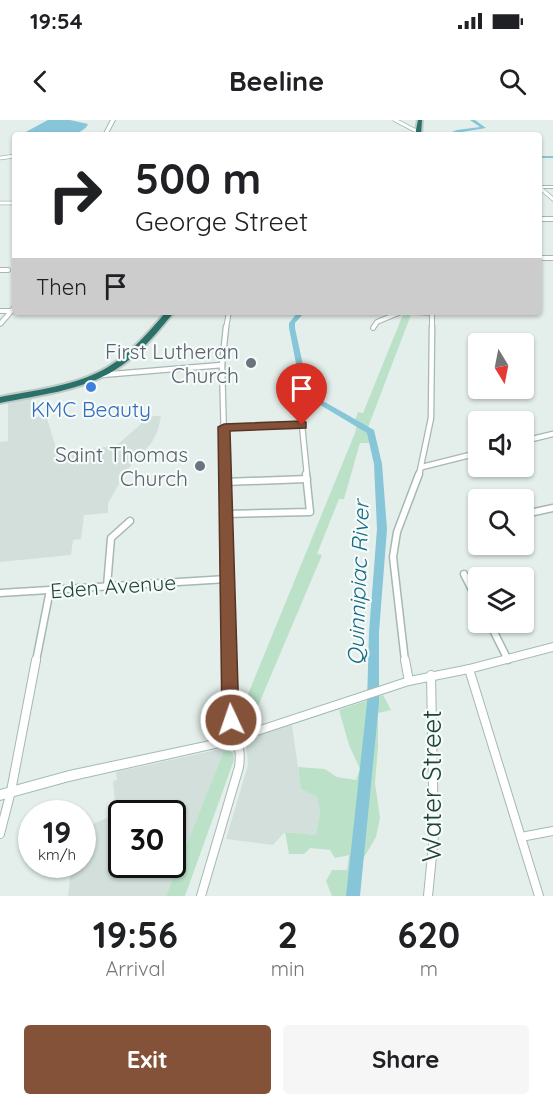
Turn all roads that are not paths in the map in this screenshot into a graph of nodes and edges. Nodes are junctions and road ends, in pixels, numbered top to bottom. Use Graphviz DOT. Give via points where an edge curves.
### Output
graph roads {
  1 [pos="395,120"];
  2 [pos="416,132"];
  3 [pos="0,270"];
  4 [pos="8,270"];
  5 [pos="12,310"];
  6 [pos="167,315"];
  7 [pos="229,315"];
  8 [pos="394,315"];
  9 [pos="432,315"];
  10 [pos="0,324"];
  11 [pos="373,328"];
  12 [pos="222,365"];
  13 [pos="99,375"];
  14 [pos="0,400"];
  15 [pos="224,427"];
  16 [pos="553,434"];
  17 [pos="534,439"];
  18 [pos="468,456"];
  19 [pos="422,467"];
  20 [pos="307,479"];
  21 [pos="225,482"];
  22 [pos="553,508"];
  23 [pos="534,512"];
  24 [pos="226,514"];
  25 [pos="130,521"];
  26 [pos="464,574"];
  27 [pos="227,579"];
  28 [pos="468,582"];
  29 [pos="107,586"];
  30 [pos="50,590"];
  31 [pos="0,593"];
  32 [pos="494,633"];
  33 [pos="553,647"];
  34 [pos="508,660"];
  35 [pos="469,669"];
  36 [pos="431,675"];
  37 [pos="409,681"];
  38 [pos="236,738"];
  39 [pos="12,791"];
  40 [pos="0,795"];
  41 [pos="553,831"];
  42 [pos="0,834"];
  43 [pos="521,837"];
  44 [pos="201,896"];
  45 [pos="428,896"];
  46 [pos="539,896"];
  1 -- 2 [label="street"];
  3 -- 4 [label="street"];
  5 -- 10 [label="street"];
  6 -- 13 [label="highway" via="137,348"];
  7 -- 12 [label="street"];
  8 -- 11 [label="street"];
  9 -- 19 [label="street" via="432,399"];
  12 -- 13 [label="street"];
  12 -- 15 [label="street"];
  13 -- 14 [label="highway"];
  15 -- 20 [label="street" via="302,425"];
  15 -- 21 [label="street"];
  16 -- 17 [label="street"];
  18 -- 19 [label="street"];
  19 -- 37 [label="street" via="397,532 393,557"];
  20 -- 21 [label="street"];
  20 -- 24 [label="street" via="310,512"];
  21 -- 24 [label="street"];
  22 -- 23 [label="street"];
  24 -- 27 [label="street"];
  25 -- 29 [label="street" via="111,538"];
  26 -- 28 [label="street"];
  27 -- 29 [label="street, Eden Avenue"];
  27 -- 38 [label="street" via="230,711"];
  29 -- 30 [label="street, Eden Avenue"];
  30 -- 31 [label="street, Eden Avenue"];
  30 -- 39 [label="street"];
  32 -- 34 [label="street"];
  33 -- 34 [label="street"];
  34 -- 35 [label="street"];
  35 -- 36 [label="street"];
  35 -- 43 [label="street"];
  36 -- 37 [label="street"];
  36 -- 45 [label="street, Water Street" via="434,835"];
  37 -- 38 [label="street"];
  38 -- 39 [label="street"];
  38 -- 44 [label="street" via="241,750 239,767"];
  39 -- 40 [label="street"];
  39 -- 42 [label="street"];
  41 -- 43 [label="street"];
  43 -- 46 [label="street"];
}
